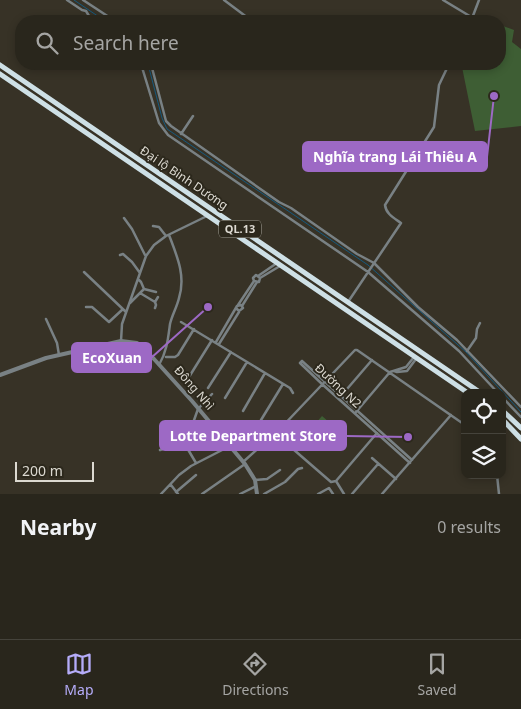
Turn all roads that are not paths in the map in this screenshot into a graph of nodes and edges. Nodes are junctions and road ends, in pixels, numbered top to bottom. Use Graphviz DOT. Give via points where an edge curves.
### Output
graph roads {
  1 [pos="68,0"];
  2 [pos="83,0"];
  3 [pos="224,0"];
  4 [pos="443,0"];
  5 [pos="479,0"];
  6 [pos="90,5"];
  7 [pos="86,11"];
  8 [pos="88,15"];
  9 [pos="106,15"];
  10 [pos="244,15"];
  11 [pos="468,15"];
  12 [pos="474,15"];
  13 [pos="0,65"];
  14 [pos="143,70"];
  15 [pos="153,70"];
  16 [pos="447,70"];
  17 [pos="8,71"];
  18 [pos="2,75"];
  19 [pos="193,116"];
  20 [pos="181,134"];
  21 [pos="209,216"];
  22 [pos="124,218"];
  23 [pos="154,226"];
  24 [pos="167,235"];
  25 [pos="120,255"];
  26 [pos="146,256"];
  27 [pos="284,258"];
  28 [pos="280,264"];
  29 [pos="374,264"];
  30 [pos="84,272"];
  31 [pos="140,272"];
  32 [pos="368,272"];
  33 [pos="259,277"];
  34 [pos="138,279"];
  35 [pos="255,282"];
  36 [pos="144,289"];
  37 [pos="156,292"];
  38 [pos="140,293"];
  39 [pos="158,297"];
  40 [pos="155,302"];
  41 [pos="348,302"];
  42 [pos="129,304"];
  43 [pos="238,304"];
  44 [pos="242,306"];
  45 [pos="86,307"];
  46 [pos="155,308"];
  47 [pos="236,308"];
  48 [pos="346,308"];
  49 [pos="123,309"];
  50 [pos="239,311"];
  51 [pos="126,312"];
  52 [pos="46,319"];
  53 [pos="181,322"];
  54 [pos="480,323"];
  55 [pos="194,329"];
  56 [pos="212,340"];
  57 [pos="121,341"];
  58 [pos="217,343"];
  59 [pos="467,350"];
  60 [pos="231,352"];
  61 [pos="59,355"];
  62 [pos="166,357"];
  63 [pos="416,357"];
  64 [pos="372,360"];
  65 [pos="247,362"];
  66 [pos="160,365"];
  67 [pos="390,372"];
  68 [pos="265,373"];
  69 [pos="0,375"];
  70 [pos="189,377"];
  71 [pos="323,383"];
  72 [pos="283,384"];
  73 [pos="208,388"];
  74 [pos="462,389"];
  75 [pos="474,389"];
  76 [pos="494,389"];
  77 [pos="293,393"];
  78 [pos="212,394"];
  79 [pos="341,396"];
  80 [pos="225,398"];
  81 [pos="506,401"];
  82 [pos="521,407"];
  83 [pos="198,408"];
  84 [pos="243,411"];
  85 [pos="356,412"];
  86 [pos="506,414"];
  87 [pos="452,415"];
  88 [pos="521,418"];
  89 [pos="261,420"];
  90 [pos="461,422"];
  91 [pos="506,423"];
  92 [pos="521,428"];
  93 [pos="251,432"];
  94 [pos="378,432"];
  95 [pos="521,439"];
  96 [pos="183,441"];
  97 [pos="262,445"];
  98 [pos="232,448"];
  99 [pos="160,450"];
  100 [pos="372,458"];
  101 [pos="411,461"];
  102 [pos="244,463"];
  103 [pos="196,464"];
  104 [pos="378,464"];
  105 [pos="302,468"];
  106 [pos="280,470"];
  107 [pos="196,475"];
  108 [pos="396,479"];
  109 [pos="497,479"];
  110 [pos="255,480"];
  111 [pos="336,481"];
  112 [pos="171,484"];
  113 [pos="256,486"];
  114 [pos="177,493"];
  115 [pos="161,494"];
  116 [pos="202,494"];
  117 [pos="240,494"];
  118 [pos="257,494"];
  119 [pos="264,494"];
  120 [pos="318,494"];
  121 [pos="333,494"];
  122 [pos="344,494"];
  123 [pos="352,494"];
  124 [pos="382,494"];
  125 [pos="499,494"];
  1 -- 7 [label="street"];
  2 -- 6 [label="street"];
  3 -- 10 [label="street"];
  4 -- 11 [label="street"];
  5 -- 12 [label="street"];
  6 -- 7 [label="street"];
  6 -- 9 [label="street"];
  7 -- 8 [label="street"];
  13 -- 17 [label="highway, Đại lộ Bình Dương / QL.13"];
  14 -- 32 [label="street" via="159,123 168,135"];
  15 -- 20 [label="street" via="166,121"];
  16 -- 29 [label="street" via="439,84 434,127 386,200 385,210 401,223"];
  17 -- 18 [label="highway"];
  17 -- 27 [label="highway, Đại lộ Bình Dương / QL.13"];
  18 -- 21 [label="highway, Đại lộ Bình Dương / QL.13"];
  19 -- 20 [label="street"];
  20 -- 29 [label="street"];
  21 -- 24 [label="street"];
  21 -- 28 [label="highway, Đại lộ Bình Dương / QL.13"];
  22 -- 26 [label="street"];
  23 -- 24 [label="street"];
  24 -- 26 [label="street"];
  24 -- 66 [label="street" via="180,262 182,285"];
  25 -- 31 [label="street" via="123,254"];
  26 -- 31 [label="street"];
  27 -- 28 [label="highway"];
  27 -- 41 [label="highway, Đại lộ Bình Dương / QL.13"];
  28 -- 33 [label="street"];
  28 -- 48 [label="highway, Đại lộ Bình Dương / QL.13"];
  29 -- 32 [label="street"];
  29 -- 59 [label="street"];
  30 -- 49 [label="street"];
  31 -- 34 [label="street"];
  32 -- 41 [label="street"];
  32 -- 76 [label="street" via="459,350"];
  33 -- 35 [label="street"];
  33 -- 35 [label="street" via="254,276"];
  34 -- 36 [label="street"];
  34 -- 42 [label="street"];
  35 -- 43 [label="street"];
  35 -- 44 [label="street"];
  36 -- 37 [label="street"];
  36 -- 38 [label="street"];
  38 -- 40 [label="street"];
  38 -- 42 [label="street"];
  39 -- 40 [label="street"];
  40 -- 46 [label="street"];
  41 -- 48 [label="highway"];
  41 -- 75 [label="highway, Đại lộ Bình Dương / QL.13"];
  42 -- 51 [label="street"];
  43 -- 44 [label="street"];
  43 -- 47 [label="street"];
  44 -- 50 [label="street"];
  45 -- 49 [label="street" via="92,307 109,322"];
  47 -- 50 [label="street"];
  47 -- 58 [label="street"];
  48 -- 63 [label="highway, Đại lộ Bình Dương / QL.13"];
  49 -- 51 [label="street"];
  50 -- 58 [label="street"];
  51 -- 57 [label="street"];
  52 -- 61 [label="street" via="56,339"];
  53 -- 55 [label="street"];
  54 -- 59 [label="street" via="476,338"];
  55 -- 56 [label="street"];
  55 -- 62 [label="street" via="178,355"];
  56 -- 58 [label="street"];
  56 -- 70 [label="street"];
  57 -- 61 [label="street"];
  57 -- 66 [label="street, Đông Nhì" via="136,343"];
  58 -- 60 [label="street"];
  59 -- 82 [label="street"];
  60 -- 65 [label="street"];
  60 -- 73 [label="street"];
  61 -- 69 [label="street"];
  63 -- 67 [label="street" via="406,367"];
  63 -- 74 [label="highway, Đại lộ Bình Dương / QL.13"];
  64 -- 67 [label="street"];
  64 -- 71 [label="street" via="355,350"];
  64 -- 79 [label="street"];
  65 -- 68 [label="street"];
  65 -- 80 [label="street"];
  66 -- 83 [label="street, Đông Nhì"];
  67 -- 85 [label="street"];
  67 -- 87 [label="street"];
  68 -- 72 [label="street"];
  68 -- 84 [label="street"];
  71 -- 71 [label="street, Đường N2" via="302,361 300,363"];
  71 -- 79 [label="street, Đường N2"];
  71 -- 85 [label="street, Đường N2"];
  71 -- 111 [label="street" via="278,431 278,436 331,482"];
  72 -- 77 [label="street"];
  72 -- 89 [label="street"];
  78 -- 83 [label="street"];
  79 -- 85 [label="street, Đường N2"];
  81 -- 88 [label="street"];
  83 -- 96 [label="street" via="190,433"];
  83 -- 98 [label="street, Đông Nhì"];
  85 -- 94 [label="street, Đường N2"];
  86 -- 92 [label="highway"];
  87 -- 90 [label="street"];
  87 -- 101 [label="street"];
  91 -- 95 [label="highway"];
  93 -- 98 [label="street"];
  94 -- 101 [label="street, Đường N2"];
  94 -- 111 [label="street"];
  96 -- 99 [label="street"];
  96 -- 103 [label="street"];
  97 -- 102 [label="street"];
  98 -- 102 [label="street, Đông Nhì"];
  98 -- 103 [label="street"];
  100 -- 104 [label="street"];
  101 -- 108 [label="street"];
  102 -- 110 [label="street, Đông Nhì"];
  102 -- 116 [label="street"];
  103 -- 112 [label="street"];
  104 -- 108 [label="street"];
  104 -- 123 [label="street"];
  105 -- 119 [label="street"];
  106 -- 110 [label="street" via="267,479"];
  107 -- 114 [label="street"];
  108 -- 124 [label="street"];
  109 -- 125 [label="street"];
  110 -- 113 [label="street, Đông Nhì"];
  111 -- 122 [label="street"];
  112 -- 114 [label="street"];
  112 -- 115 [label="street"];
  113 -- 117 [label="street"];
  113 -- 118 [label="street, Đông Nhì"];
  120 -- 121 [label="street" via="329,488"];
}
